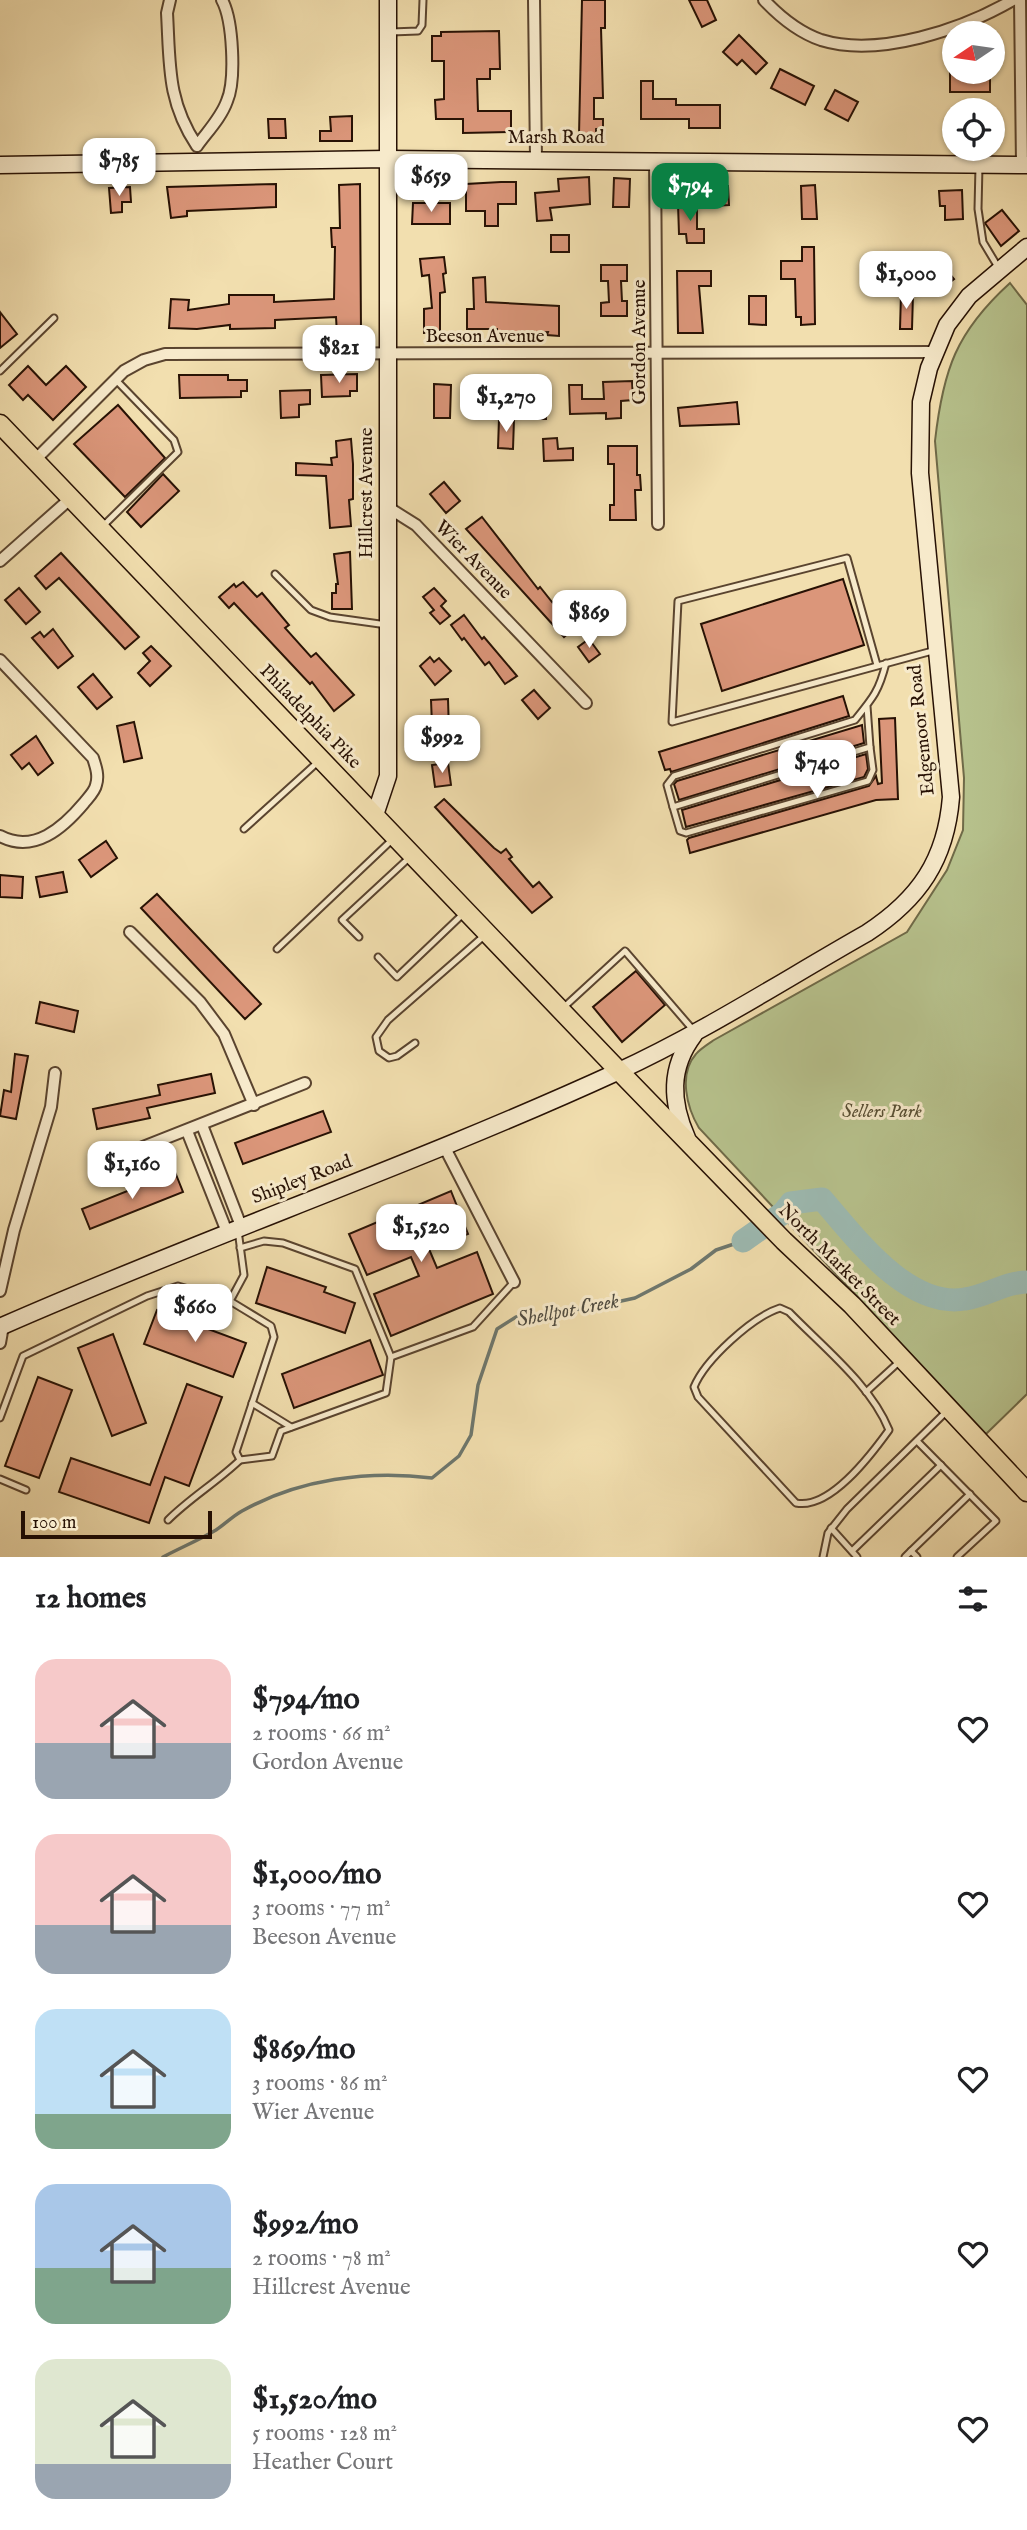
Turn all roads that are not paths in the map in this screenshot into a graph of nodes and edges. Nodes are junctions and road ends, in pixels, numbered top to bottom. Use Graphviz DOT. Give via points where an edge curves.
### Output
graph roads {
  1 [pos="170,0"];
  2 [pos="222,0"];
  3 [pos="388,0"];
  4 [pos="423,0"];
  5 [pos="534,0"];
  6 [pos="764,0"];
  7 [pos="1013,0"];
  8 [pos="1020,0"];
  9 [pos="388,32"];
  10 [pos="197,146"];
  11 [pos="388,159"];
  12 [pos="536,159"];
  13 [pos="656,159"];
  14 [pos="197,163"];
  15 [pos="979,164"];
  16 [pos="1024,164"];
  17 [pos="0,165"];
  18 [pos="1027,247"];
  19 [pos="999,269"];
  20 [pos="54,318"];
  21 [pos="934,352"];
  22 [pos="387,354"];
  23 [pos="658,354"];
  24 [pos="0,371"];
  25 [pos="115,379"];
  26 [pos="0,424"];
  27 [pos="35,460"];
  28 [pos="71,498"];
  29 [pos="389,508"];
  30 [pos="658,524"];
  31 [pos="100,529"];
  32 [pos="0,561"];
  33 [pos="275,574"];
  34 [pos="388,625"];
  35 [pos="936,650"];
  36 [pos="0,660"];
  37 [pos="886,663"];
  38 [pos="877,665"];
  39 [pos="586,703"];
  40 [pos="867,706"];
  41 [pos="870,747"];
  42 [pos="321,759"];
  43 [pos="673,807"];
  44 [pos="375,815"];
  45 [pos="244,829"];
  46 [pos="0,836"];
  47 [pos="395,837"];
  48 [pos="413,855"];
  49 [pos="467,911"];
  50 [pos="130,932"];
  51 [pos="487,933"];
  52 [pos="359,937"];
  53 [pos="276,949"];
  54 [pos="378,957"];
  55 [pos="561,1010"];
  56 [pos="695,1033"];
  57 [pos="415,1044"];
  58 [pos="619,1071"];
  59 [pos="55,1073"];
  60 [pos="305,1083"];
  61 [pos="254,1105"];
  62 [pos="202,1125"];
  63 [pos="187,1131"];
  64 [pos="689,1142"];
  65 [pos="445,1147"];
  66 [pos="95,1166"];
  67 [pos="235,1228"];
  68 [pos="240,1248"];
  69 [pos="514,1282"];
  70 [pos="0,1291"];
  71 [pos="230,1301"];
  72 [pos="1,1327"];
  73 [pos="0,1343"];
  74 [pos="391,1357"];
  75 [pos="903,1359"];
  76 [pos="866,1392"];
  77 [pos="253,1403"];
  78 [pos="949,1409"];
  79 [pos="0,1418"];
  80 [pos="291,1427"];
  81 [pos="916,1441"];
  82 [pos="240,1460"];
  83 [pos="941,1465"];
  84 [pos="0,1479"];
  85 [pos="26,1490"];
  86 [pos="1027,1492"];
  87 [pos="970,1494"];
  88 [pos="168,1520"];
  89 [pos="831,1528"];
  90 [pos="852,1551"];
  91 [pos="911,1551"];
  92 [pos="823,1557"];
  93 [pos="857,1557"];
  94 [pos="905,1557"];
  95 [pos="917,1557"];
  96 [pos="957,1557"];
  1 -- 10 [label="street" via="173,96"];
  2 -- 10 [label="street" via="230,23 230,93"];
  3 -- 9 [label="main road, Hillcrest Avenue"];
  4 -- 9 [label="lane" via="418,31"];
  5 -- 12 [label="street"];
  6 -- 7 [label="street" via="804,32 852,45 928,35"];
  8 -- 16 [label="street"];
  9 -- 11 [label="main road, Hillcrest Avenue"];
  10 -- 14 [label="street"];
  11 -- 12 [label="main road, Marsh Road"];
  11 -- 14 [label="main road, Marsh Road"];
  11 -- 22 [label="main road, Hillcrest Avenue"];
  12 -- 13 [label="main road, Marsh Road"];
  13 -- 15 [label="main road, Marsh Road"];
  13 -- 23 [label="street, Gordon Avenue"];
  14 -- 17 [label="main road, Marsh Road"];
  15 -- 16 [label="main road, Marsh Road"];
  15 -- 19 [label="lane" via="983,242"];
  18 -- 19 [label="main road, Edgemoor Road"];
  19 -- 21 [label="main road, Edgemoor Road" via="963,303"];
  20 -- 24 [label="lane"];
  21 -- 23 [label="street, Beeson Avenue"];
  21 -- 35 [label="main road, Edgemoor Road" via="921,402 919,445"];
  22 -- 23 [label="street, Beeson Avenue"];
  22 -- 25 [label="street, Beeson Avenue" via="165,354 133,365"];
  22 -- 29 [label="main road, Hillcrest Avenue"];
  23 -- 30 [label="street, Gordon Avenue"];
  25 -- 27 [label="street, Beeson Avenue"];
  25 -- 31 [label="lane" via="174,440 177,455"];
  26 -- 27 [label="main road, Philadelphia Pike"];
  27 -- 28 [label="main road, Philadelphia Pike"];
  28 -- 31 [label="main road, Philadelphia Pike"];
  28 -- 32 [label="street"];
  29 -- 34 [label="main road, Hillcrest Avenue"];
  29 -- 39 [label="street, Wier Avenue" via="416,525"];
  31 -- 42 [label="main road, Philadelphia Pike"];
  33 -- 34 [label="lane" via="311,610"];
  34 -- 44 [label="main road, Hillcrest Avenue" via="388,776"];
  35 -- 37 [label="lane"];
  35 -- 56 [label="main road, Edgemoor Road" via="951,797 943,839 922,885 891,917 867,933"];
  36 -- 46 [label="street" via="93,758 97,771 96,787 53,834 29,842"];
  37 -- 38 [label="lane"];
  37 -- 40 [label="lane" via="879,691"];
  38 -- 38 [label="lane" via="852,672 672,722 678,601 847,558"];
  40 -- 41 [label="lane"];
  40 -- 43 [label="lane" via="855,720 674,776 667,785"];
  41 -- 43 [label="lane"];
  41 -- 43 [label="lane" via="873,770 869,781 686,833 680,831"];
  42 -- 44 [label="main road, Philadelphia Pike"];
  42 -- 45 [label="lane"];
  44 -- 47 [label="main road, Philadelphia Pike"];
  47 -- 48 [label="main road, Philadelphia Pike"];
  47 -- 53 [label="lane"];
  48 -- 49 [label="main road, Philadelphia Pike"];
  48 -- 52 [label="lane" via="342,920"];
  49 -- 51 [label="main road, Philadelphia Pike"];
  49 -- 54 [label="lane" via="397,977"];
  50 -- 61 [label="street" via="200,1002 224,1034"];
  51 -- 55 [label="main road, Philadelphia Pike"];
  51 -- 57 [label="lane" via="378,1030 375,1043 389,1058"];
  55 -- 56 [label="lane" via="625,951"];
  55 -- 58 [label="main road, Philadelphia Pike"];
  56 -- 58 [label="main road, Edgemoor Road"];
  56 -- 64 [label="main road" via="678,1060 674,1077 676,1107"];
  58 -- 64 [label="main road, North Market Street"];
  58 -- 65 [label="main road, Shipley Road"];
  59 -- 70 [label="street" via="51,1107"];
  60 -- 61 [label="street"];
  61 -- 62 [label="street"];
  62 -- 63 [label="street"];
  62 -- 67 [label="street"];
  63 -- 66 [label="street"];
  63 -- 67 [label="street"];
  64 -- 75 [label="main road, North Market Street"];
  65 -- 67 [label="main road, Shipley Road"];
  65 -- 69 [label="street"];
  67 -- 68 [label="lane"];
  67 -- 72 [label="main road, Shipley Road"];
  68 -- 71 [label="lane" via="244,1275"];
  68 -- 74 [label="lane" via="264,1241 283,1243 355,1269"];
  69 -- 74 [label="lane" via="473,1327"];
  71 -- 77 [label="lane" via="271,1326 274,1337"];
  71 -- 79 [label="lane" via="178,1286 147,1296 23,1356"];
  72 -- 73 [label="street"];
  74 -- 80 [label="lane" via="386,1393"];
  75 -- 76 [label="lane"];
  75 -- 78 [label="main road, North Market Street"];
  76 -- 76 [label="lane" via="780,1308 748,1326 699,1373 694,1387 698,1397 796,1503 817,1502 838,1487 889,1430 881,1410"];
  77 -- 80 [label="lane"];
  77 -- 82 [label="lane" via="236,1452"];
  78 -- 81 [label="lane"];
  78 -- 86 [label="main road, North Market Street"];
  80 -- 82 [label="lane" via="281,1431 272,1456"];
  81 -- 83 [label="lane"];
  81 -- 89 [label="lane"];
  82 -- 88 [label="lane"];
  83 -- 87 [label="lane"];
  83 -- 90 [label="lane"];
  84 -- 85 [label="lane"];
  87 -- 91 [label="lane"];
  87 -- 96 [label="lane" via="996,1521"];
  89 -- 90 [label="lane"];
  89 -- 92 [label="lane"];
  90 -- 93 [label="lane"];
  91 -- 94 [label="lane"];
  91 -- 95 [label="lane"];
}
